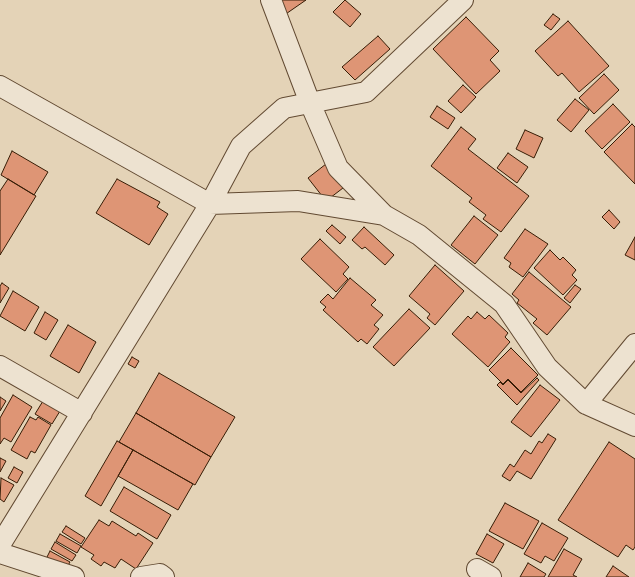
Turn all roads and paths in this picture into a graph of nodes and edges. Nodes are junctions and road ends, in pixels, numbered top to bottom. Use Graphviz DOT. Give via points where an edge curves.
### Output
graph roads {
  1 [pos="271,0"];
  2 [pos="464,0"];
  3 [pos="0,86"];
  4 [pos="310,103"];
  5 [pos="210,204"];
  6 [pos="384,215"];
  7 [pos="635,344"];
  8 [pos="0,366"];
  9 [pos="586,404"];
  10 [pos="82,413"];
  11 [pos="635,426"];
  12 [pos="0,545"];
  13 [pos="0,553"];
  14 [pos="74,577"];
  15 [pos="141,577"];
  16 [pos="164,577"];
  1 -- 4 [label="street"];
  2 -- 4 [label="street" via="366,92"];
  3 -- 5 [label="street"];
  4 -- 5 [label="street" via="284,108 241,146"];
  4 -- 6 [label="street" via="338,168"];
  5 -- 6 [label="street" via="298,201"];
  5 -- 10 [label="street"];
  6 -- 9 [label="street" via="419,235 504,304 546,367"];
  7 -- 9 [label="street"];
  8 -- 10 [label="street"];
  9 -- 11 [label="street"];
  10 -- 12 [label="street"];
  13 -- 14 [label="street"];
  15 -- 16 [label="street" via="160,574"];
}
